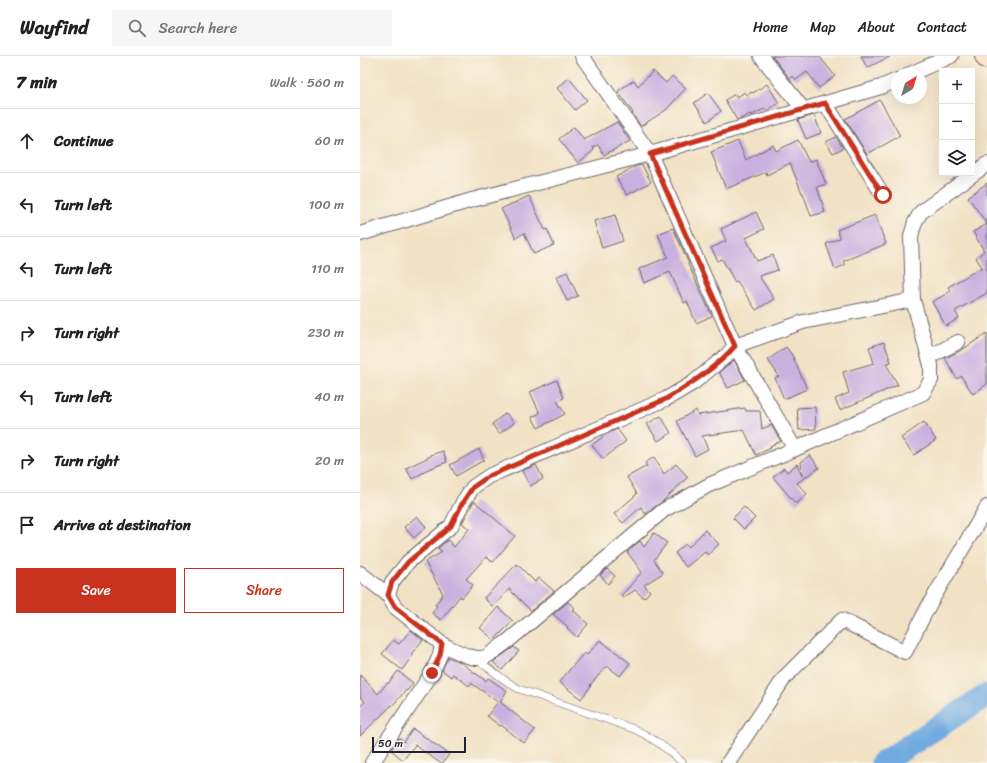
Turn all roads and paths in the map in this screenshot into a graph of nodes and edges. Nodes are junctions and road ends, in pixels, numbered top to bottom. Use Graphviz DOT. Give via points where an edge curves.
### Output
graph roads {
  1 [pos="582,56"];
  2 [pos="761,56"];
  3 [pos="951,56"];
  4 [pos="985,56"];
  5 [pos="987,59"];
  6 [pos="924,68"];
  7 [pos="891,83"];
  8 [pos="825,103"];
  9 [pos="803,109"];
  10 [pos="650,154"];
  11 [pos="987,164"];
  12 [pos="883,195"];
  13 [pos="360,234"];
  14 [pos="913,300"];
  15 [pos="958,342"];
  16 [pos="735,346"];
  17 [pos="929,357"];
  18 [pos="795,449"];
  19 [pos="987,507"];
  20 [pos="360,573"];
  21 [pos="388,595"];
  22 [pos="442,644"];
  23 [pos="472,657"];
  24 [pos="372,763"];
  25 [pos="683,763"];
  26 [pos="728,763"];
  1 -- 10 [label="street"];
  2 -- 9 [label="street"];
  3 -- 6 [label="street"];
  4 -- 5 [label="street"];
  7 -- 8 [label="street"];
  8 -- 9 [label="street"];
  8 -- 12 [label="street"];
  9 -- 10 [label="street"];
  10 -- 13 [label="street" via="472,200"];
  10 -- 16 [label="street"];
  11 -- 14 [label="street" via="921,212 915,222 911,236"];
  14 -- 16 [label="street" via="804,322"];
  14 -- 17 [label="street"];
  15 -- 17 [label="street"];
  16 -- 18 [label="street"];
  16 -- 21 [label="street" via="727,356 693,383 666,399 484,479 473,487 451,526 408,562 392,582"];
  17 -- 18 [label="street" via="931,380 923,393"];
  18 -- 23 [label="street" via="709,485 664,510 508,641 482,658"];
  19 -- 26 [label="street" via="929,605 905,652 842,620 785,677"];
  20 -- 21 [label="street"];
  21 -- 22 [label="street" via="395,607"];
  22 -- 23 [label="street"];
  22 -- 24 [label="street" via="432,673"];
  23 -- 25 [label="lane" via="520,689 642,733"];
}
